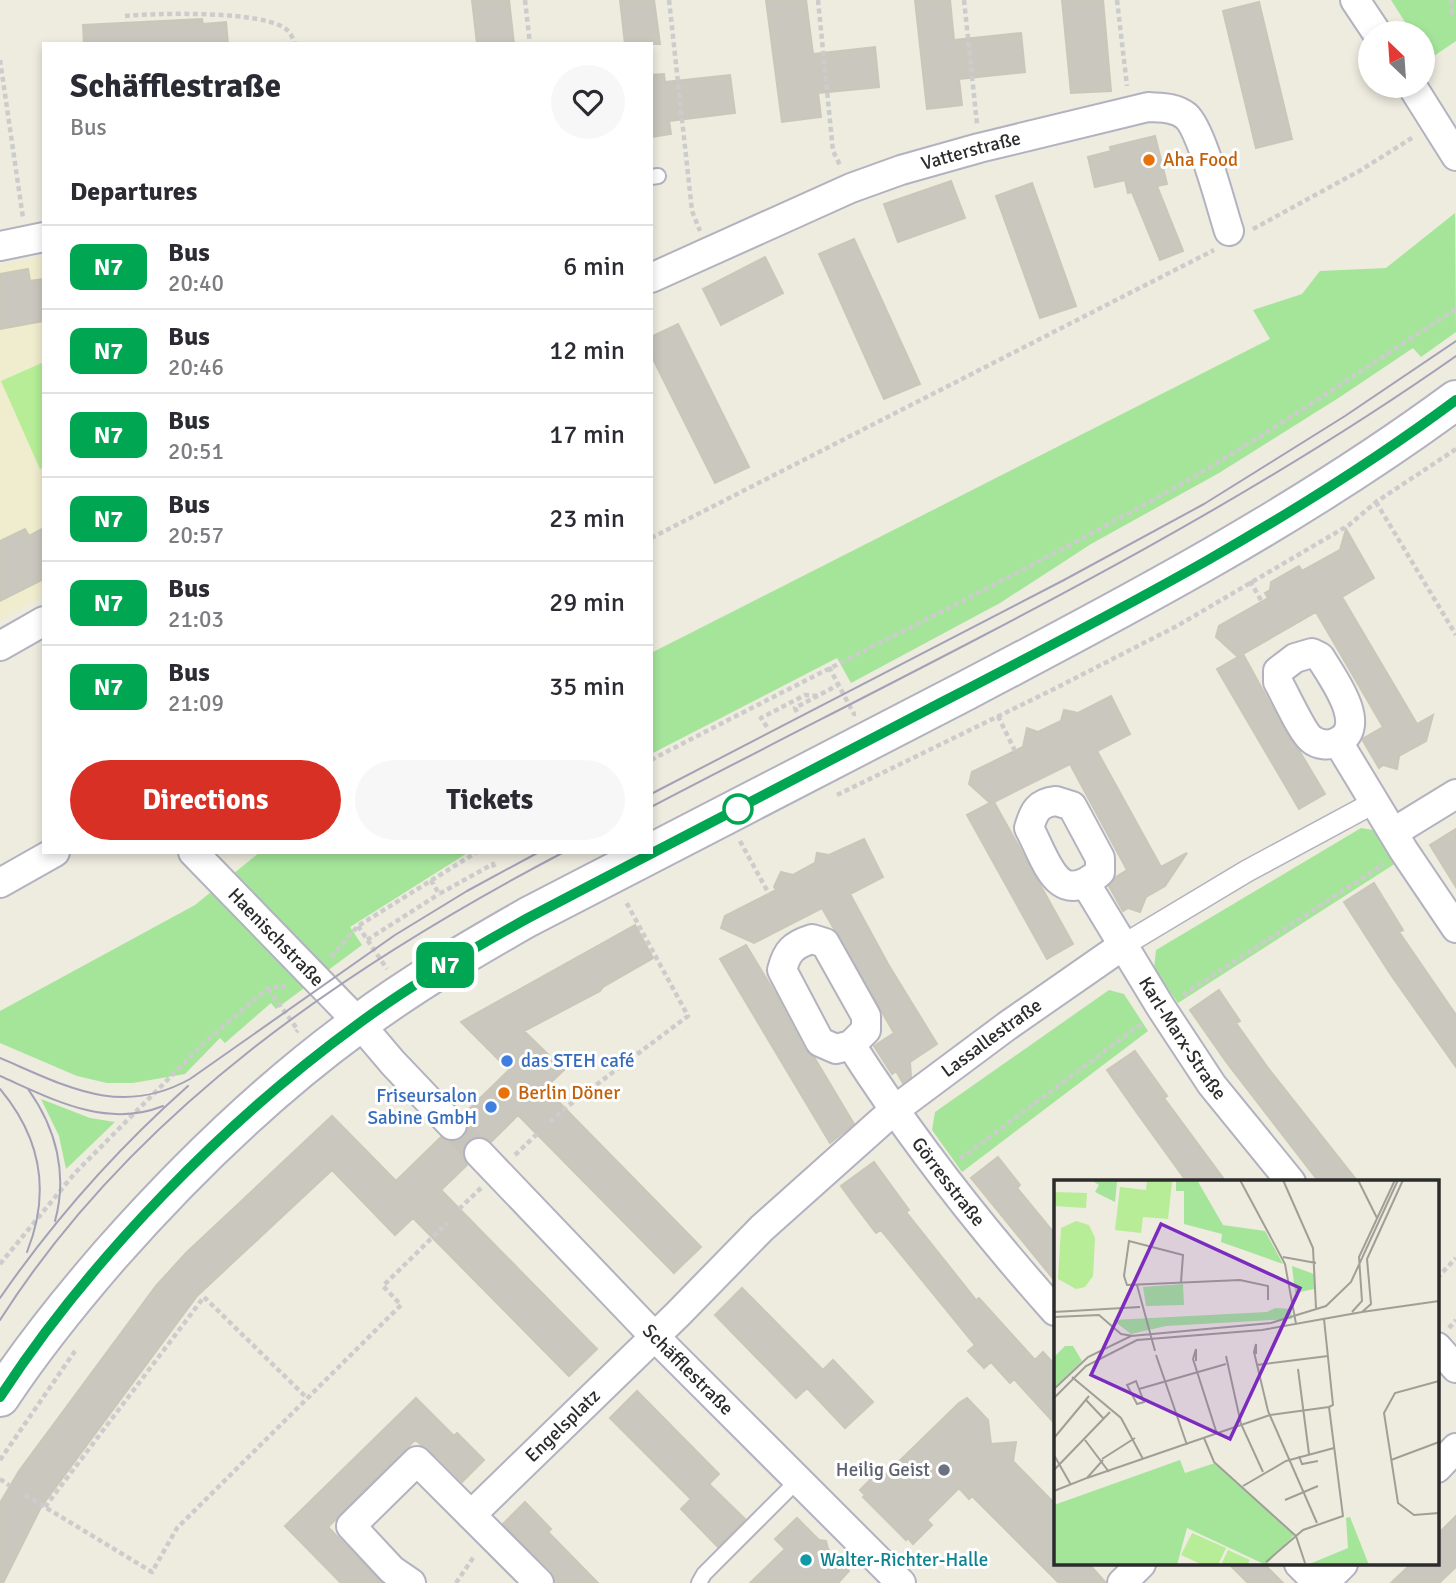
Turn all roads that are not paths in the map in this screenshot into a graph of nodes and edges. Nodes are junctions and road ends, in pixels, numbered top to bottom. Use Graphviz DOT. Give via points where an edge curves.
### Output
graph roads {
  1 [pos="1355,0"];
  2 [pos="1369,21"];
  3 [pos="1419,98"];
  4 [pos="1456,156"];
  5 [pos="1220,241"];
  6 [pos="653,277"];
  7 [pos="1456,400"];
  8 [pos="41,629"];
  9 [pos="0,646"];
  10 [pos="1338,742"];
  11 [pos="1456,794"];
  12 [pos="1375,803"];
  13 [pos="1394,832"];
  14 [pos="653,853"];
  15 [pos="51,854"];
  16 [pos="195,854"];
  17 [pos="651,854"];
  18 [pos="0,883"];
  19 [pos="1086,884"];
  20 [pos="1456,928"];
  21 [pos="1122,946"];
  22 [pos="359,1023"];
  23 [pos="851,1045"];
  24 [pos="893,1111"];
  25 [pos="452,1125"];
  26 [pos="479,1153"];
  27 [pos="1289,1180"];
  28 [pos="1054,1310"];
  29 [pos="654,1336"];
  30 [pos="1438,1348"];
  31 [pos="1456,1368"];
  32 [pos="0,1397"];
  33 [pos="1456,1448"];
  34 [pos="1438,1467"];
  35 [pos="799,1479"];
  36 [pos="471,1515"];
  37 [pos="1139,1566"];
  38 [pos="1302,1566"];
  39 [pos="1341,1566"];
  40 [pos="411,1583"];
  41 [pos="539,1583"];
  42 [pos="699,1583"];
  43 [pos="901,1583"];
  44 [pos="1122,1583"];
  45 [pos="1318,1583"];
  46 [pos="1324,1583"];
  1 -- 2 [label="street"];
  3 -- 4 [label="street"];
  5 -- 6 [label="street, Vatterstraße" via="1196,131 1186,116 1170,108 1148,107 901,170 850,188"];
  7 -- 14 [label="main road" via="1370,460 1196,567"];
  8 -- 9 [label="street"];
  10 -- 12 [label="street"];
  11 -- 13 [label="street"];
  12 -- 13 [label="street"];
  12 -- 21 [label="street, Lassallestraße" via="1247,871"];
  13 -- 20 [label="street"];
  15 -- 18 [label="street"];
  16 -- 22 [label="street, Haenischstraße"];
  17 -- 22 [label="main road" via="433,973"];
  19 -- 21 [label="street, Karl-Marx-Straße"];
  21 -- 24 [label="street, Lassallestraße"];
  21 -- 27 [label="street, Karl-Marx-Straße" via="1212,1085"];
  22 -- 25 [label="street"];
  22 -- 32 [label="main road" via="262,1101 177,1182 73,1299"];
  23 -- 24 [label="street, Görresstraße"];
  24 -- 28 [label="street, Görresstraße" via="997,1246"];
  24 -- 29 [label="street, Lassallestraße" via="762,1228"];
  26 -- 29 [label="street, Schäfflestraße"];
  29 -- 35 [label="street, Schäfflestraße"];
  29 -- 36 [label="street, Engelsplatz"];
  30 -- 31 [label="street"];
  33 -- 34 [label="street"];
  35 -- 42 [label="lane"];
  35 -- 43 [label="street, Schäfflestraße"];
  36 -- 40 [label="street" via="417,1461 351,1527"];
  36 -- 41 [label="street"];
  37 -- 44 [label="street"];
  38 -- 45 [label="street"];
  39 -- 46 [label="street"];
}
